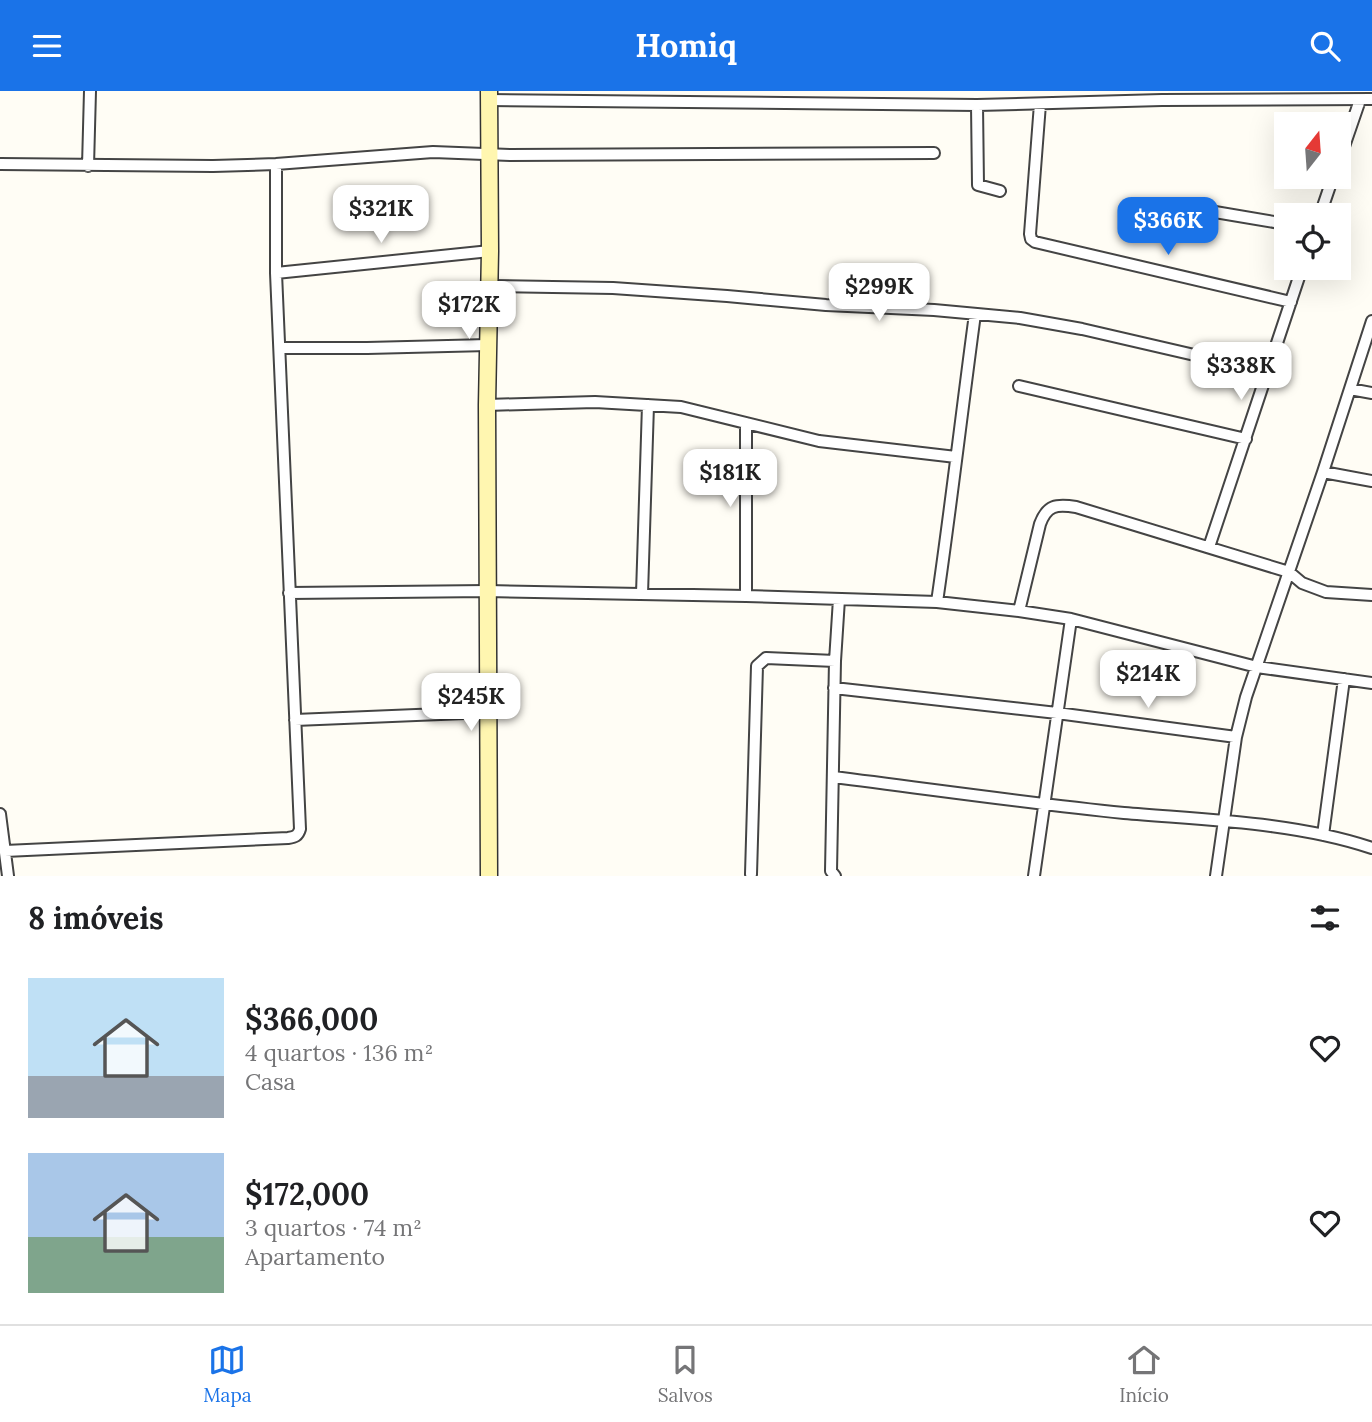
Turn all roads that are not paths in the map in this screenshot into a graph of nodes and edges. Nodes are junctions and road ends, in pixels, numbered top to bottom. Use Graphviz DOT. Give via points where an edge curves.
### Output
graph roads {
  1 [pos="90,91"];
  2 [pos="836,91"];
  3 [pos="957,91"];
  4 [pos="1235,95"];
  5 [pos="489,96"];
  6 [pos="1372,99"];
  7 [pos="1360,100"];
  8 [pos="837,104"];
  9 [pos="958,104"];
  10 [pos="1040,104"];
  11 [pos="977,105"];
  12 [pos="1351,126"];
  13 [pos="934,153"];
  14 [pos="490,154"];
  15 [pos="0,164"];
  16 [pos="276,164"];
  17 [pos="88,166"];
  18 [pos="1000,191"];
  19 [pos="1215,212"];
  20 [pos="1274,222"];
  21 [pos="490,251"];
  22 [pos="276,273"];
  23 [pos="1298,280"];
  24 [pos="489,286"];
  25 [pos="1291,302"];
  26 [pos="975,314"];
  27 [pos="1372,321"];
  28 [pos="488,345"];
  29 [pos="280,348"];
  30 [pos="1268,372"];
  31 [pos="1019,386"];
  32 [pos="1350,389"];
  33 [pos="1372,393"];
  34 [pos="487,405"];
  35 [pos="648,405"];
  36 [pos="746,422"];
  37 [pos="1246,439"];
  38 [pos="956,457"];
  39 [pos="1323,472"];
  40 [pos="1372,481"];
  41 [pos="1209,547"];
  42 [pos="1289,572"];
  43 [pos="488,591"];
  44 [pos="289,593"];
  45 [pos="642,594"];
  46 [pos="1372,595"];
  47 [pos="746,596"];
  48 [pos="839,599"];
  49 [pos="937,602"];
  50 [pos="1019,611"];
  51 [pos="1072,619"];
  52 [pos="835,661"];
  53 [pos="1257,667"];
  54 [pos="1344,679"];
  55 [pos="1372,683"];
  56 [pos="834,688"];
  57 [pos="489,712"];
  58 [pos="1056,713"];
  59 [pos="295,720"];
  60 [pos="1236,737"];
  61 [pos="833,777"];
  62 [pos="1043,803"];
  63 [pos="0,814"];
  64 [pos="1224,821"];
  65 [pos="1323,835"];
  66 [pos="1372,848"];
  67 [pos="5,851"];
  68 [pos="751,874"];
  69 [pos="8,876"];
  70 [pos="489,876"];
  71 [pos="835,876"];
  72 [pos="1034,876"];
  73 [pos="1216,876"];
  1 -- 17 [label="street"];
  2 -- 8 [label="street"];
  3 -- 9 [label="street"];
  4 -- 7 [label="street"];
  4 -- 10 [label="street"];
  5 -- 8 [label="street"];
  5 -- 14 [label="street"];
  6 -- 7 [label="street"];
  7 -- 12 [label="street"];
  8 -- 9 [label="street"];
  9 -- 11 [label="street"];
  10 -- 11 [label="street"];
  10 -- 25 [label="street" via="1031,239"];
  11 -- 18 [label="street" via="978,185"];
  13 -- 14 [label="street"];
  14 -- 16 [label="street" via="433,152"];
  14 -- 21 [label="street"];
  15 -- 17 [label="street"];
  16 -- 17 [label="street"];
  16 -- 22 [label="street"];
  19 -- 20 [label="street"];
  21 -- 22 [label="street"];
  21 -- 24 [label="street"];
  22 -- 29 [label="street"];
  23 -- 25 [label="street"];
  24 -- 26 [label="street" via="613,288"];
  24 -- 28 [label="street"];
  25 -- 30 [label="street"];
  26 -- 30 [label="street" via="1082,329"];
  26 -- 38 [label="street"];
  27 -- 32 [label="street"];
  28 -- 29 [label="street"];
  28 -- 34 [label="street"];
  29 -- 44 [label="street"];
  30 -- 37 [label="street"];
  31 -- 37 [label="street"];
  32 -- 33 [label="street"];
  32 -- 39 [label="street"];
  34 -- 35 [label="street"];
  34 -- 43 [label="street"];
  35 -- 36 [label="street" via="681,407"];
  35 -- 45 [label="street"];
  36 -- 38 [label="street" via="819,441"];
  36 -- 47 [label="street"];
  37 -- 41 [label="street"];
  38 -- 49 [label="street"];
  39 -- 40 [label="street"];
  39 -- 42 [label="street"];
  41 -- 42 [label="street"];
  41 -- 50 [label="street" via="1060,504 1043,516"];
  42 -- 46 [label="street" via="1326,592"];
  42 -- 53 [label="street"];
  43 -- 44 [label="street"];
  43 -- 45 [label="street"];
  43 -- 57 [label="street"];
  44 -- 59 [label="street"];
  45 -- 47 [label="street"];
  47 -- 48 [label="street"];
  48 -- 49 [label="street"];
  48 -- 52 [label="street"];
  49 -- 50 [label="street"];
  50 -- 51 [label="street"];
  51 -- 53 [label="street"];
  51 -- 58 [label="street"];
  52 -- 56 [label="street"];
  52 -- 68 [label="street" via="766,658 757,666"];
  53 -- 54 [label="street"];
  53 -- 60 [label="street"];
  54 -- 55 [label="street"];
  54 -- 65 [label="street"];
  56 -- 58 [label="street"];
  56 -- 61 [label="street"];
  57 -- 59 [label="street"];
  57 -- 70 [label="street"];
  58 -- 60 [label="street"];
  58 -- 62 [label="street"];
  59 -- 67 [label="street" via="300,829 295,837"];
  60 -- 64 [label="street"];
  61 -- 62 [label="street"];
  61 -- 71 [label="street" via="831,871"];
  62 -- 64 [label="street"];
  62 -- 72 [label="street"];
  63 -- 67 [label="street"];
  64 -- 65 [label="street"];
  64 -- 73 [label="street"];
  65 -- 66 [label="street"];
  67 -- 69 [label="street"];
}
